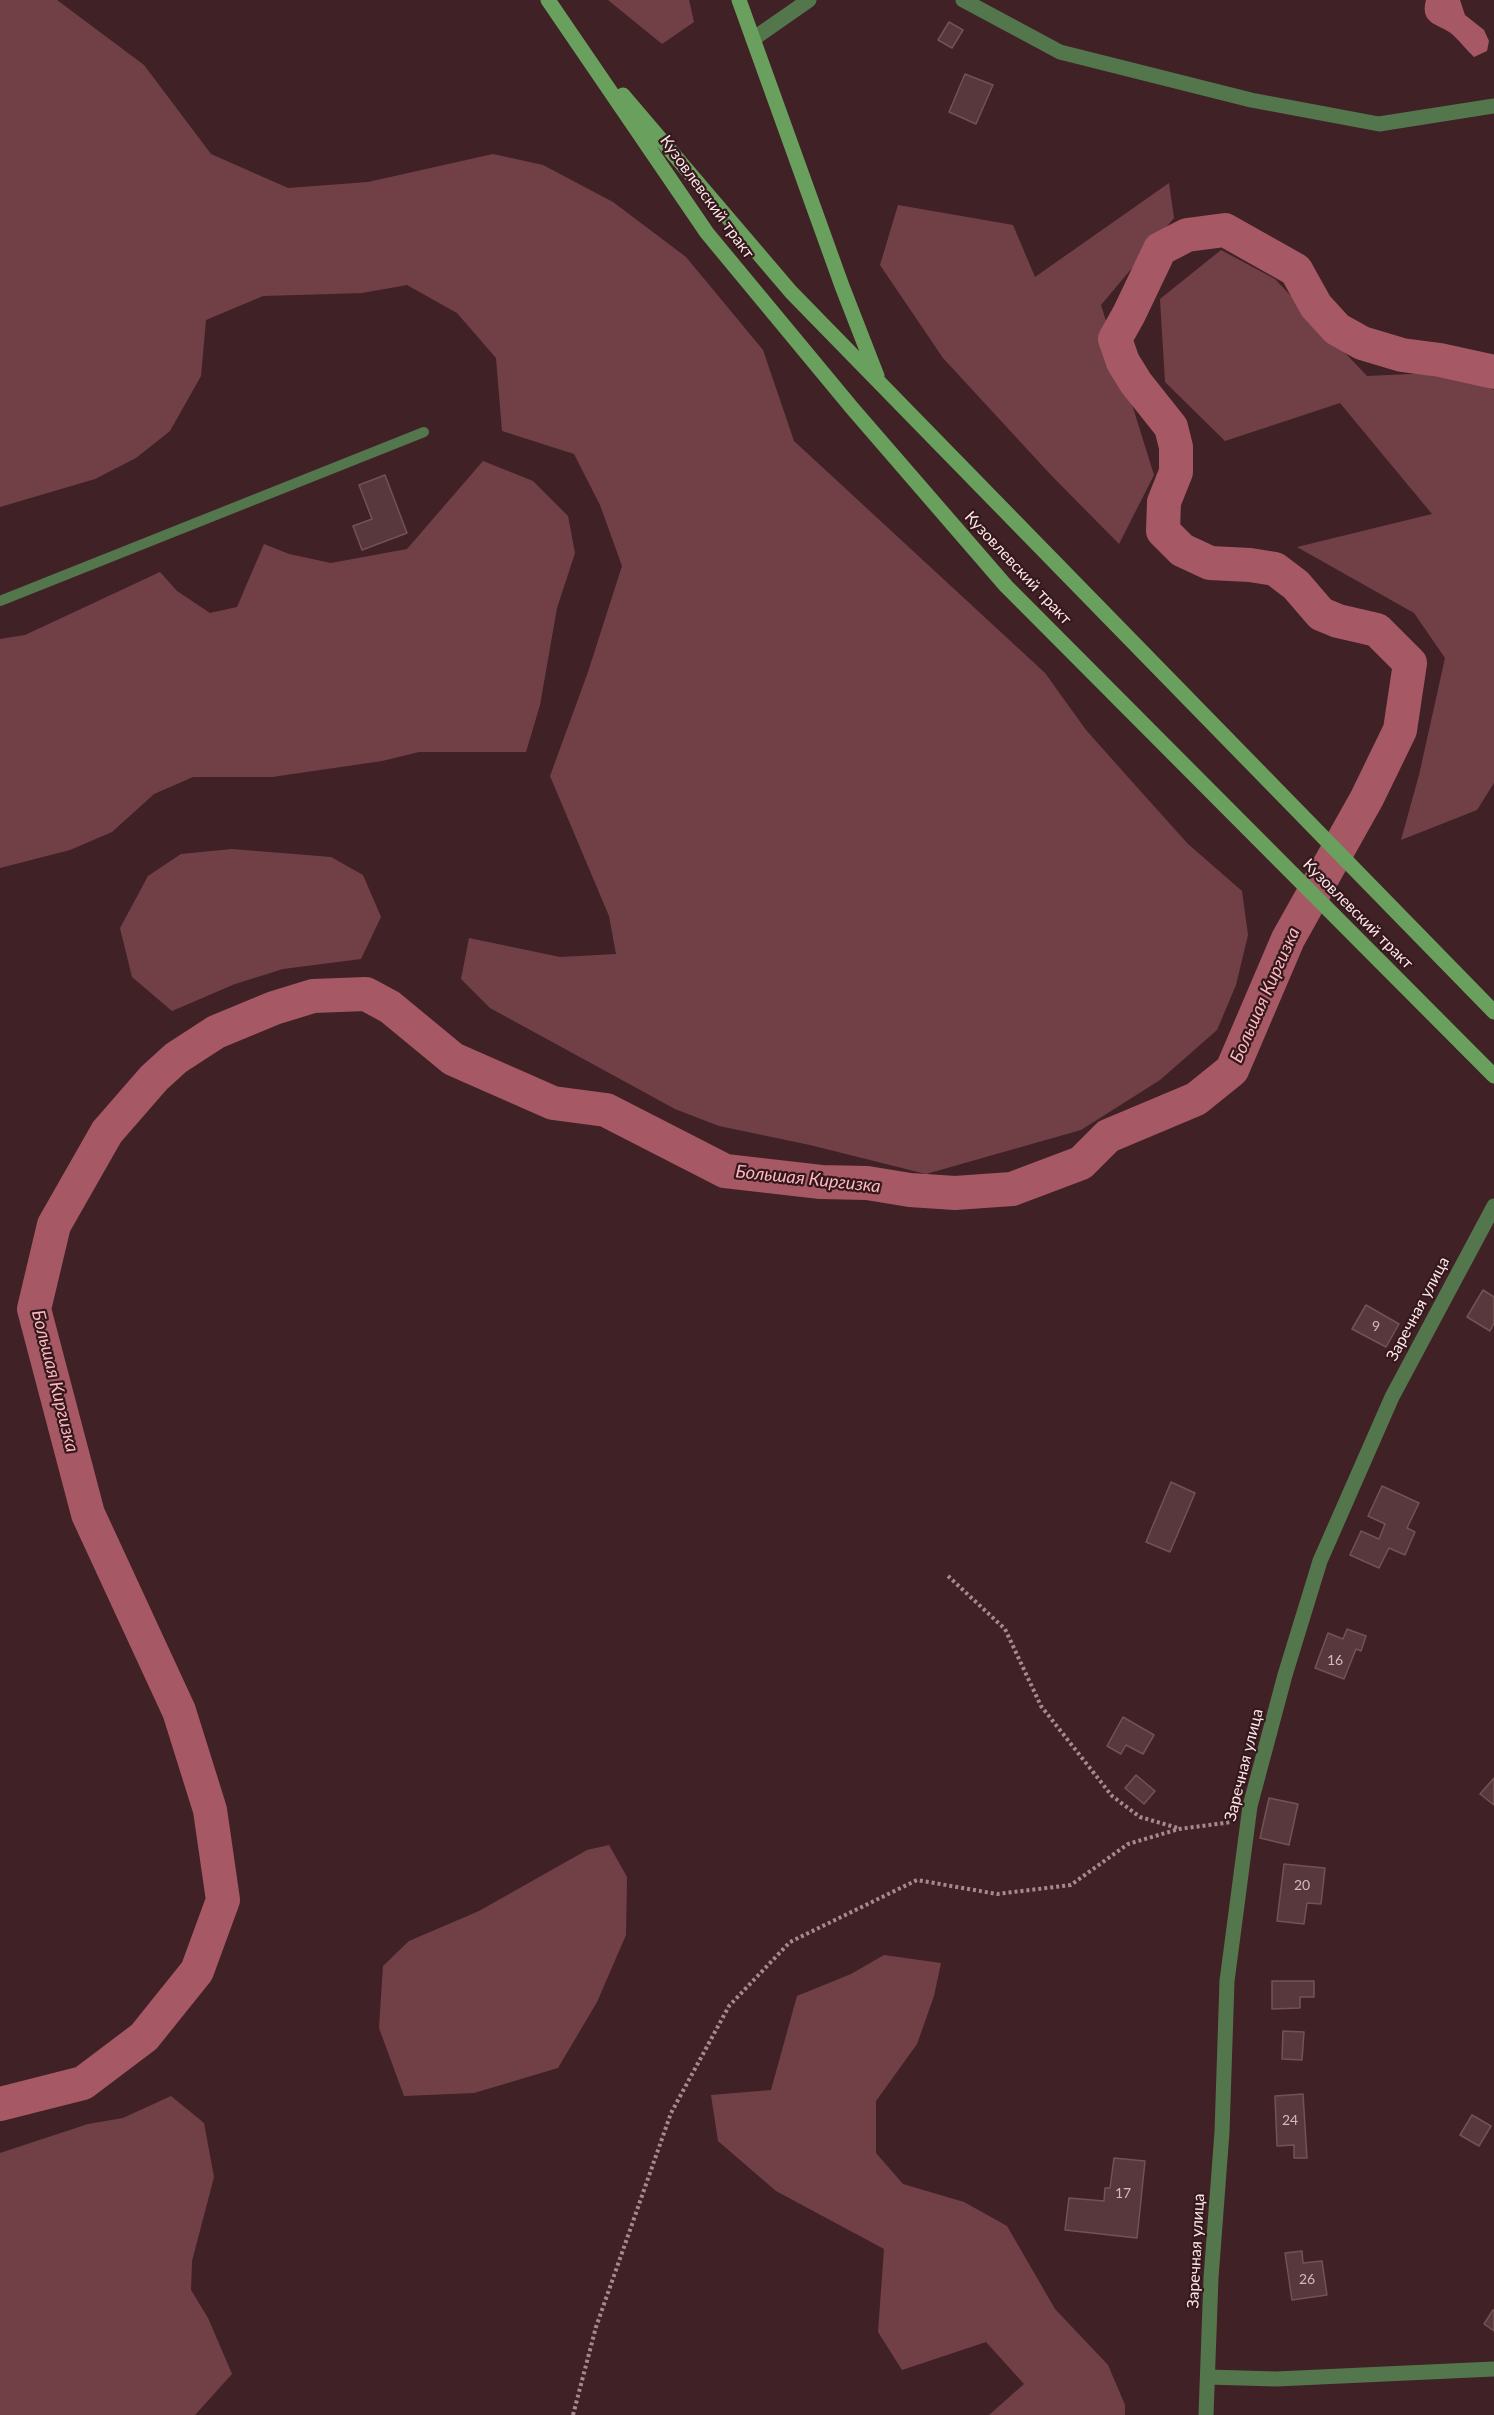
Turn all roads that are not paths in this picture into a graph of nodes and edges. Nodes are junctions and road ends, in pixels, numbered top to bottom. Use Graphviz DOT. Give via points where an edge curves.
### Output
graph roads {
  1 [pos="548,0"];
  2 [pos="740,0"];
  3 [pos="808,0"];
  4 [pos="963,0"];
  5 [pos="572,36"];
  6 [pos="753,39"];
  7 [pos="1494,106"];
  8 [pos="880,384"];
  9 [pos="424,432"];
  10 [pos="0,600"];
  11 [pos="1494,1012"];
  12 [pos="1494,1076"];
  13 [pos="1494,1206"];
  14 [pos="1494,2369"];
  15 [pos="1208,2377"];
  16 [pos="1206,2415"];
  1 -- 5 [label="main road, Кузовлевский тракт"];
  2 -- 6 [label="main road, Кузовлевский тракт"];
  3 -- 6 [label="street"];
  4 -- 7 [label="street" via="1060,52 1251,100 1379,124"];
  5 -- 8 [label="main road, Кузовлевский тракт" via="791,292"];
  5 -- 12 [label="main road, Кузовлевский тракт" via="707,233 1006,586"];
  6 -- 8 [label="main road, Кузовлевский тракт"];
  8 -- 11 [label="main road, Кузовлевский тракт"];
  9 -- 10 [label="lane"];
  13 -- 15 [label="street, Заречная улица" via="1392,1397 1320,1560 1250,1806 1227,1981"];
  14 -- 15 [label="street" via="1276,2379"];
  15 -- 16 [label="street, Заречная улица"];
}
